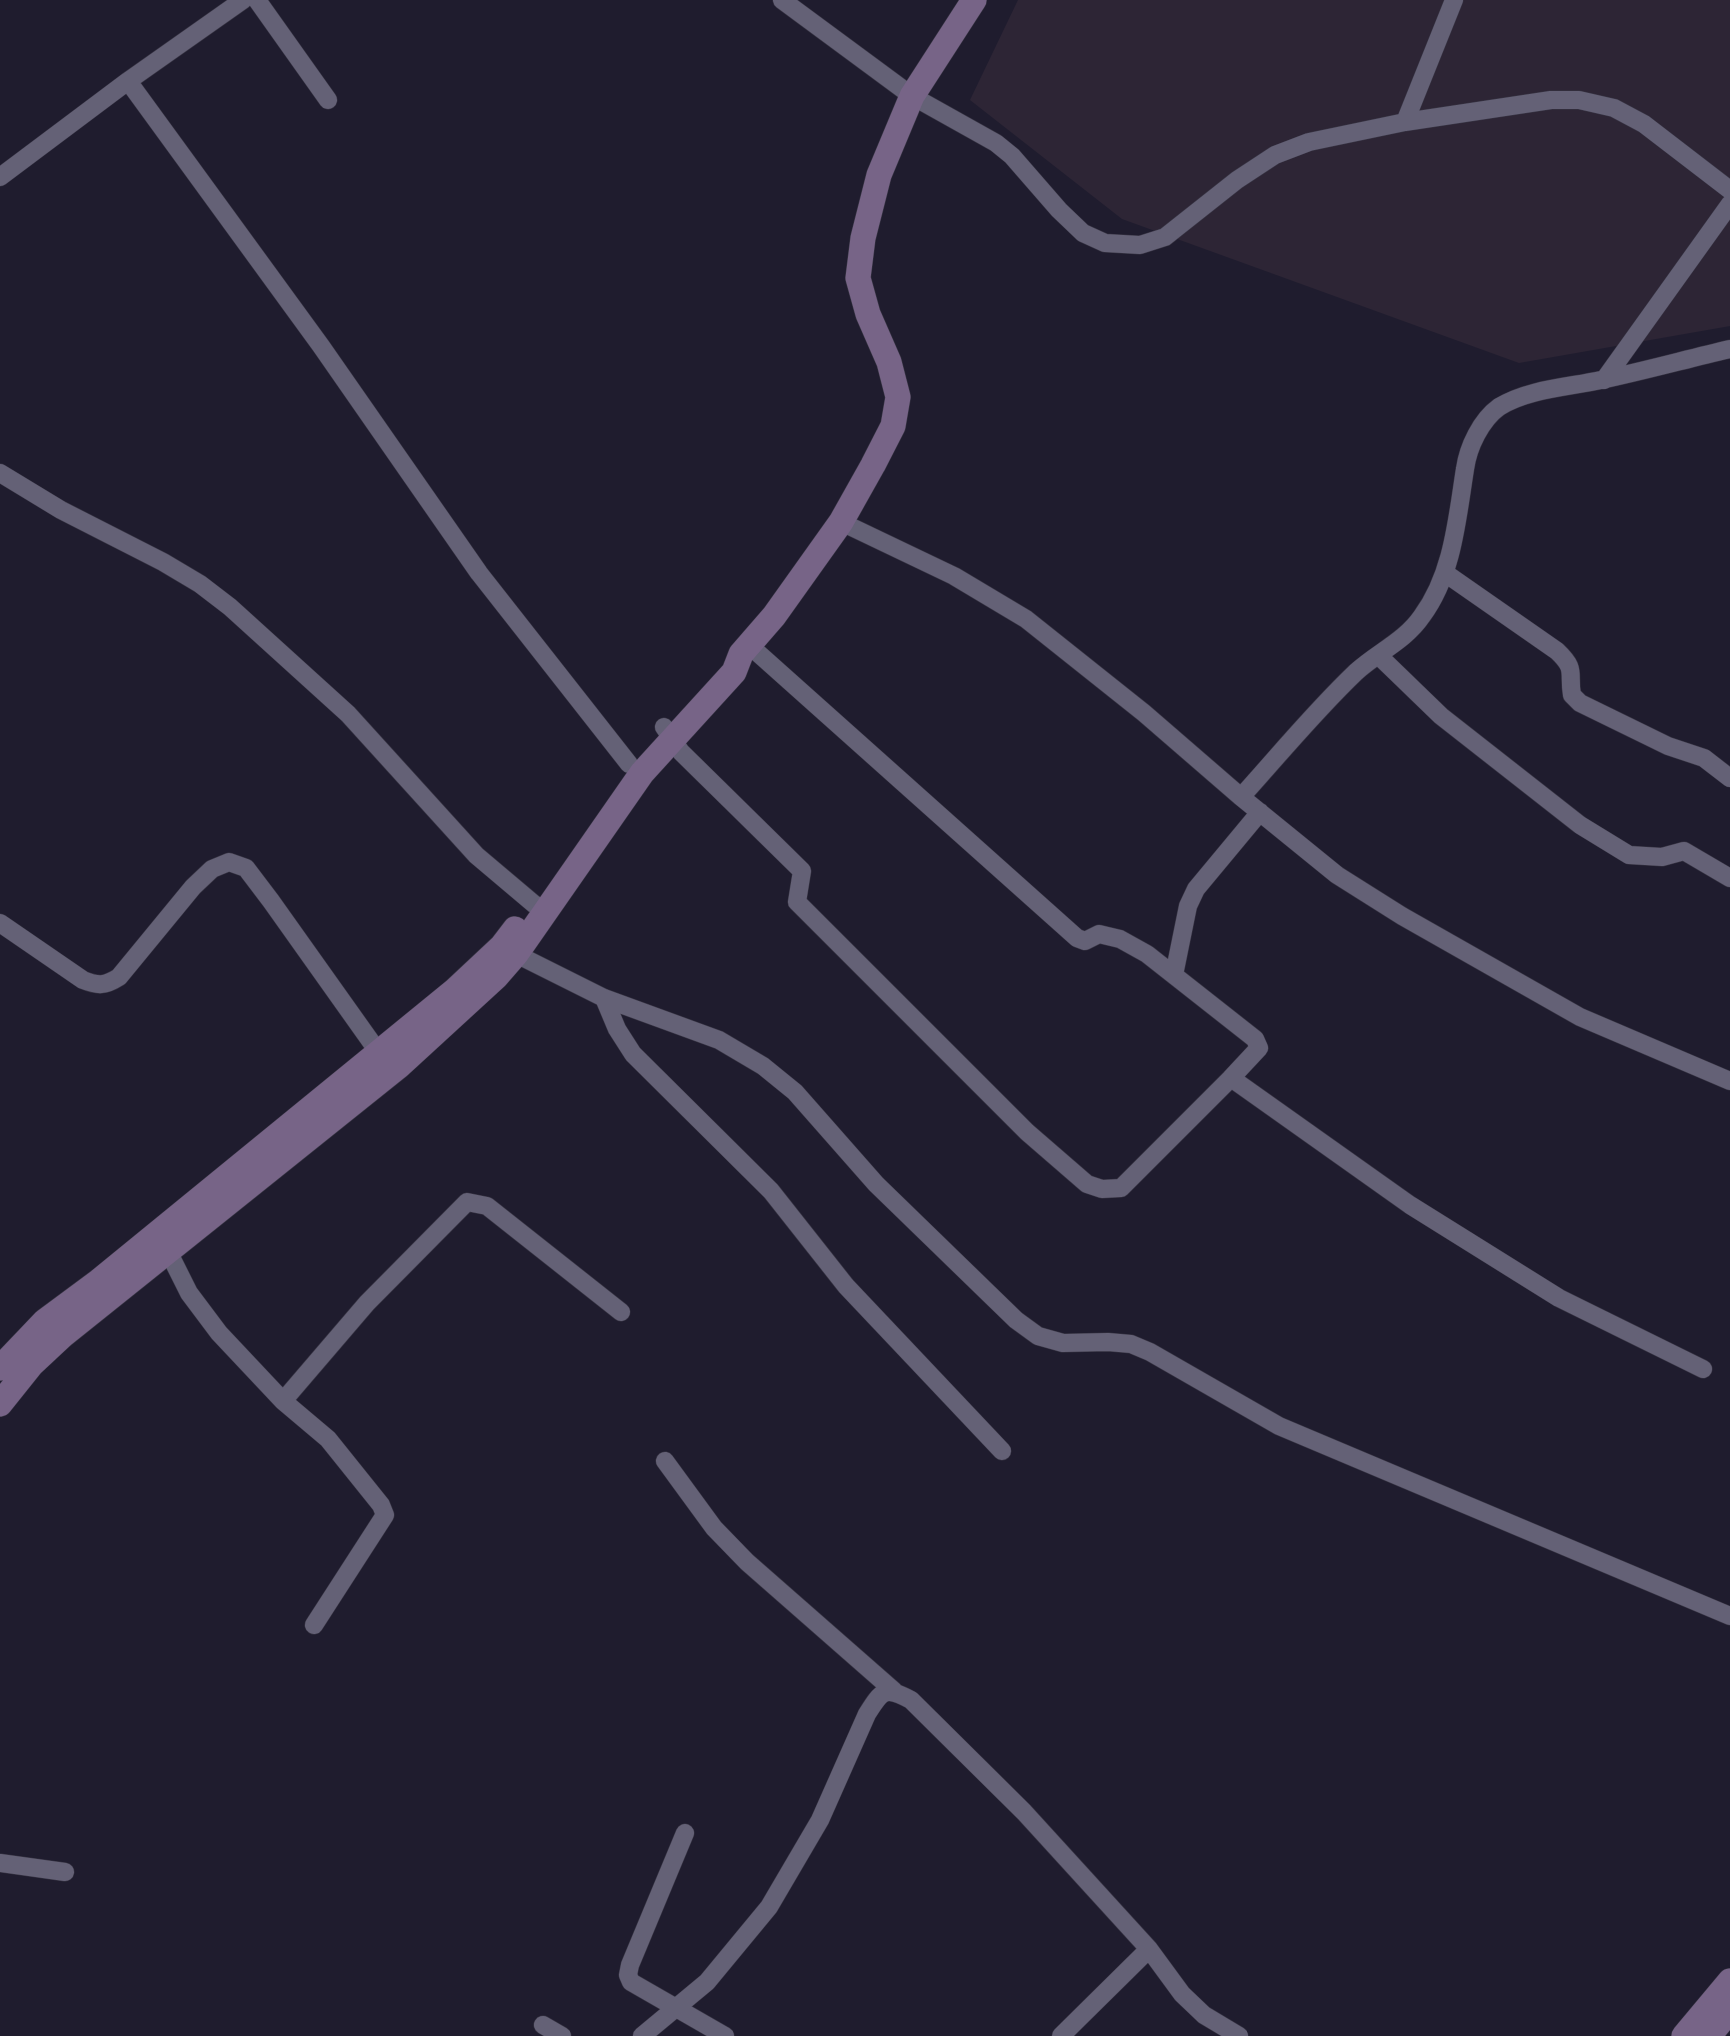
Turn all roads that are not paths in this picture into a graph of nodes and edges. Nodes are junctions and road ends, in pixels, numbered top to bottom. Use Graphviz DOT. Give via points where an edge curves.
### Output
graph roads {
  1 [pos="243,0"];
  2 [pos="257,0"];
  3 [pos="782,0"];
  4 [pos="1454,0"];
  5 [pos="969,3"];
  6 [pos="128,81"];
  7 [pos="912,96"];
  8 [pos="328,100"];
  9 [pos="1405,122"];
  10 [pos="0,177"];
  11 [pos="1730,190"];
  12 [pos="1730,204"];
  13 [pos="1730,349"];
  14 [pos="1604,380"];
  15 [pos="0,473"];
  16 [pos="841,522"];
  17 [pos="1445,573"];
  18 [pos="745,650"];
  19 [pos="1378,655"];
  20 [pos="668,733"];
  21 [pos="629,764"];
  22 [pos="1730,778"];
  23 [pos="1241,797"];
  24 [pos="1260,812"];
  25 [pos="1730,878"];
  26 [pos="540,908"];
  27 [pos="0,923"];
  28 [pos="509,950"];
  29 [pos="1174,975"];
  30 [pos="604,998"];
  31 [pos="379,1053"];
  32 [pos="1231,1078"];
  33 [pos="1730,1081"];
  34 [pos="164,1242"];
  35 [pos="621,1312"];
  36 [pos="11,1358"];
  37 [pos="1703,1369"];
  38 [pos="283,1401"];
  39 [pos="0,1404"];
  40 [pos="1002,1451"];
  41 [pos="665,1461"];
  42 [pos="1730,1616"];
  43 [pos="314,1625"];
  44 [pos="894,1691"];
  45 [pos="685,1833"];
  46 [pos="0,1864"];
  47 [pos="65,1872"];
  48 [pos="1149,1949"];
  49 [pos="1730,1981"];
  50 [pos="677,2007"];
  51 [pos="1730,2010"];
  52 [pos="544,2025"];
  53 [pos="562,2036"];
  54 [pos="642,2036"];
  55 [pos="725,2036"];
  56 [pos="1061,2036"];
  57 [pos="1239,2036"];
  58 [pos="1684,2036"];
  59 [pos="1709,2036"];
  1 -- 6 [label="street"];
  2 -- 8 [label="street"];
  3 -- 7 [label="street"];
  4 -- 9 [label="street"];
  5 -- 7 [label="street"];
  6 -- 10 [label="street"];
  6 -- 21 [label="street" via="321,346 480,573"];
  7 -- 9 [label="street" via="996,143 1083,233 1105,243 1140,246 1165,236 1275,155 1309,142"];
  7 -- 16 [label="street" via="879,175 863,238 858,278 868,314 889,362 898,397 893,426"];
  9 -- 11 [label="street" via="1550,100 1579,100 1614,108 1644,124"];
  12 -- 14 [label="street"];
  13 -- 14 [label="street"];
  14 -- 17 [label="street" via="1525,396 1498,408 1477,431 1465,466"];
  15 -- 26 [label="street" via="61,510 163,562 230,607 348,714 476,855"];
  16 -- 18 [label="street" via="774,616"];
  16 -- 23 [label="street" via="954,576 1026,619 1144,713"];
  17 -- 19 [label="street" via="1422,616 1403,638"];
  17 -- 22 [label="street" via="1557,650 1572,670 1572,696 1580,703 1668,746 1704,758"];
  18 -- 20 [label="street" via="734,672"];
  18 -- 29 [label="street" via="1076,938 1084,941 1099,934 1120,940 1147,954"];
  19 -- 23 [label="street" via="1331,696"];
  19 -- 25 [label="street" via="1441,716 1580,825 1629,855 1662,858 1684,850"];
  20 -- 21 [label="street"];
  20 -- 26 [label="street" via="637,781"];
  20 -- 32 [label="street" via="681,752 802,871 797,902 1026,1132 1087,1184 1102,1189 1121,1188"];
  21 -- 26 [label="street"];
  23 -- 24 [label="street"];
  24 -- 29 [label="street" via="1196,889 1188,906"];
  24 -- 33 [label="street" via="1337,875 1402,916 1580,1017"];
  26 -- 28 [label="street"];
  27 -- 31 [label="street" via="83,980 97,986 108,984 119,977 193,887 212,869 229,862 246,868"];
  28 -- 30 [label="street"];
  28 -- 31 [label="street"];
  28 -- 34 [label="street" via="496,977 399,1066"];
  29 -- 32 [label="street" via="1255,1039 1259,1048"];
  30 -- 40 [label="street" via="617,1029 633,1054 771,1191 846,1286"];
  30 -- 42 [label="street" via="719,1040 763,1066 795,1092 876,1184 1016,1320 1038,1336 1063,1343 1131,1344 1279,1426"];
  31 -- 34 [label="street"];
  32 -- 37 [label="street" via="1410,1205 1559,1298"];
  34 -- 36 [label="street" via="91,1311"];
  34 -- 38 [label="street" via="189,1293 207,1318"];
  35 -- 38 [label="street" via="487,1206 467,1202 367,1303"];
  36 -- 39 [label="street"];
  38 -- 43 [label="street" via="328,1439 377,1499 385,1515"];
  41 -- 44 [label="street" via="714,1528 747,1562"];
  44 -- 48 [label="street" via="911,1700 1024,1812"];
  44 -- 50 [label="street" via="884,1692 867,1714 820,1820 769,1907 707,1982"];
  45 -- 50 [label="street" via="628,1975 631,1982"];
  46 -- 47 [label="street"];
  48 -- 56 [label="street"];
  48 -- 57 [label="street" via="1182,1994 1204,2014"];
  49 -- 58 [label="street"];
  50 -- 54 [label="street"];
  50 -- 55 [label="street"];
  51 -- 59 [label="street"];
  52 -- 53 [label="street"];
}
